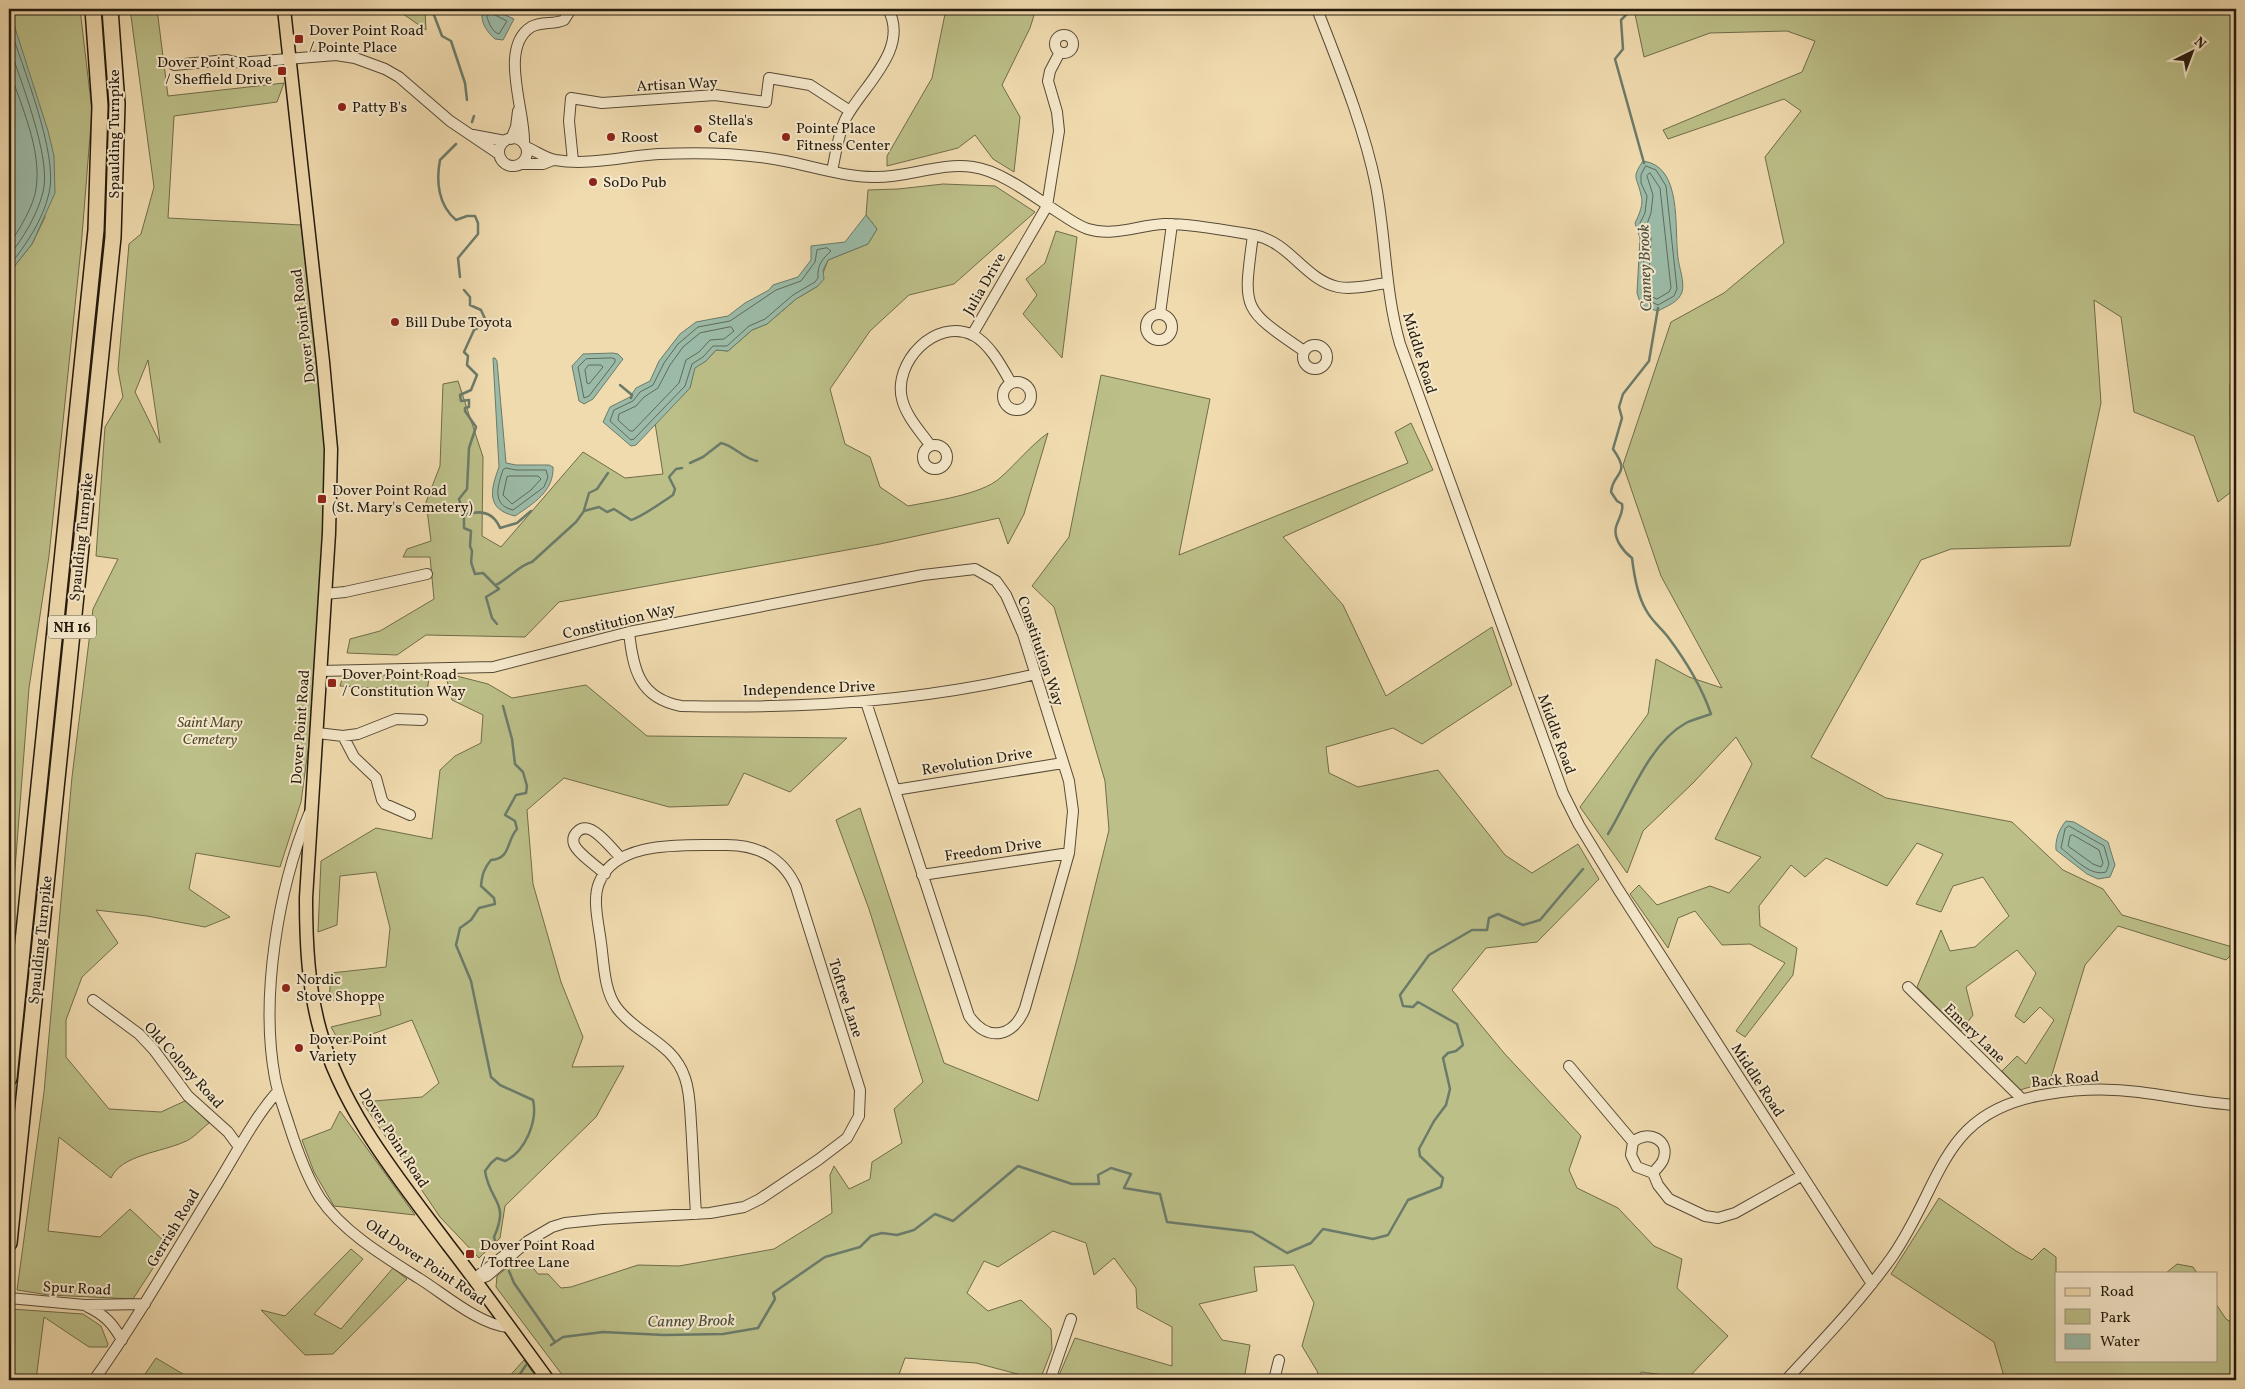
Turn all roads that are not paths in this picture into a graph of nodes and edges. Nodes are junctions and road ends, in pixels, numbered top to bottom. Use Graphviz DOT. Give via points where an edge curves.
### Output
graph roads {
  1 [pos="93,9"];
  2 [pos="110,9"];
  3 [pos="284,9"];
  4 [pos="571,9"];
  5 [pos="888,9"];
  6 [pos="1317,9"];
  7 [pos="1060,52"];
  8 [pos="288,59"];
  9 [pos="174,65"];
  10 [pos="519,105"];
  11 [pos="850,111"];
  12 [pos="472,135"];
  13 [pos="508,140"];
  14 [pos="525,146"];
  15 [pos="499,154"];
  16 [pos="553,160"];
  17 [pos="573,161"];
  18 [pos="522,164"];
  19 [pos="832,171"];
  20 [pos="1047,206"];
  21 [pos="1172,224"];
  22 [pos="1253,235"];
  23 [pos="1387,283"];
  24 [pos="1160,314"];
  25 [pos="972,335"];
  26 [pos="1304,351"];
  27 [pos="1011,383"];
  28 [pos="930,445"];
  29 [pos="427,574"];
  30 [pos="324,594"];
  31 [pos="629,632"];
  32 [pos="320,671"];
  33 [pos="1036,674"];
  34 [pos="866,702"];
  35 [pos="422,720"];
  36 [pos="317,733"];
  37 [pos="343,736"];
  38 [pos="1063,763"];
  39 [pos="895,790"];
  40 [pos="310,811"];
  41 [pos="410,814"];
  42 [pos="1069,854"];
  43 [pos="621,858"];
  44 [pos="605,874"];
  45 [pos="922,875"];
  46 [pos="1908,987"];
  47 [pos="93,1000"];
  48 [pos="1569,1066"];
  49 [pos="9,1078"];
  50 [pos="278,1091"];
  51 [pos="2022,1099"];
  52 [pos="2236,1105"];
  53 [pos="251,1128"];
  54 [pos="228,1132"];
  55 [pos="1634,1142"];
  56 [pos="239,1147"];
  57 [pos="1653,1173"];
  58 [pos="1801,1176"];
  59 [pos="696,1214"];
  60 [pos="9,1244"];
  61 [pos="475,1280"];
  62 [pos="1872,1284"];
  63 [pos="9,1298"];
  64 [pos="145,1304"];
  65 [pos="85,1305"];
  66 [pos="1071,1320"];
  67 [pos="508,1327"];
  68 [pos="122,1340"];
  69 [pos="1279,1360"];
  70 [pos="94,1380"];
  71 [pos="548,1380"];
  72 [pos="1050,1380"];
  73 [pos="1274,1380"];
  74 [pos="1786,1380"];
  1 -- 49 [label="highway, Spaulding Turnpike / NH 16" via="100,115 96,230"];
  2 -- 60 [label="highway, Spaulding Turnpike / NH 16" via="116,104 112,236"];
  3 -- 8 [label="main road, Dover Point Road"];
  4 -- 10 [label="street" via="564,20 535,25 518,43 515,68"];
  5 -- 11 [label="street" via="894,26 892,48"];
  6 -- 23 [label="street, Middle Road" via="1368,152 1382,224"];
  7 -- 20 [label="street" via="1048,81 1059,132"];
  8 -- 9 [label="street"];
  8 -- 12 [label="street" via="343,55 389,71"];
  8 -- 30 [label="main road, Dover Point Road" via="329,423 331,494"];
  10 -- 13 [label="street" via="516,127"];
  10 -- 14 [label="street"];
  11 -- 17 [label="street, Artisan Way" via="810,85 769,78 766,102 715,95 602,104 571,98 569,121"];
  11 -- 19 [label="street" via="840,135"];
  12 -- 13 [label="street"];
  12 -- 15 [label="street"];
  13 -- 14 [label="street" via="518,139"];
  13 -- 15 [label="street" via="500,146"];
  14 -- 16 [label="street"];
  14 -- 18 [label="street" via="527,155"];
  15 -- 18 [label="street" via="507,165"];
  16 -- 17 [label="street"];
  16 -- 18 [label="street" via="543,164"];
  17 -- 19 [label="street" via="658,154 715,154 768,158"];
  19 -- 20 [label="street" via="877,177 958,166 974,167 998,176"];
  20 -- 21 [label="street" via="1078,225 1095,230"];
  20 -- 25 [label="street, Julia Drive"];
  21 -- 22 [label="street"];
  21 -- 24 [label="street"];
  22 -- 23 [label="street" via="1281,246 1330,285 1351,288"];
  22 -- 26 [label="street" via="1246,289 1250,304 1264,324"];
  23 -- 58 [label="street, Middle Road" via="1393,319 1409,372 1563,793 1608,873"];
  25 -- 27 [label="street" via="985,344"];
  25 -- 28 [label="street, Julia Drive" via="951,332 934,337 920,346 905,366 900,390 904,405"];
  29 -- 30 [label="street"];
  30 -- 32 [label="main road, Dover Point Road"];
  31 -- 32 [label="street, Constitution Way" via="493,667"];
  31 -- 33 [label="street, Constitution Way" via="923,575 975,569 996,581 1006,595"];
  31 -- 34 [label="street, Independence Drive" via="633,663 642,683 656,697 672,704"];
  32 -- 36 [label="main road, Dover Point Road"];
  33 -- 34 [label="street, Independence Drive"];
  33 -- 38 [label="street, Constitution Way"];
  34 -- 39 [label="street, Constitution Way"];
  35 -- 37 [label="street" via="396,719 358,734"];
  36 -- 37 [label="street"];
  36 -- 40 [label="main road, Dover Point Road"];
  37 -- 41 [label="street" via="354,757 376,778 385,804"];
  38 -- 39 [label="street, Revolution Drive"];
  38 -- 42 [label="street, Constitution Way" via="1073,811"];
  39 -- 45 [label="street, Constitution Way"];
  40 -- 50 [label="street, Old Dover Point Road" via="295,846 271,978 269,1013"];
  40 -- 61 [label="main road, Dover Point Road" via="307,950 315,1008 326,1047 359,1120"];
  42 -- 45 [label="street, Freedom Drive"];
  42 -- 45 [label="street, Constitution Way" via="1025,1008 1016,1024 1002,1032 985,1032 969,1016"];
  43 -- 44 [label="street, Toftree Lane"];
  43 -- 44 [label="street" via="592,830 584,828 577,832 573,839 575,847"];
  43 -- 59 [label="street, Toftree Lane" via="654,848 735,845 761,850 782,865 796,887 860,1090 859,1116 852,1132 840,1144 744,1207"];
  44 -- 59 [label="street, Toftree Lane" via="598,889 598,914 609,994 617,1008 636,1027 666,1048 685,1077"];
  46 -- 51 [label="street, Emery Lane"];
  47 -- 54 [label="street, Old Colony Road" via="139,1034 188,1096"];
  48 -- 55 [label="street"];
  50 -- 53 [label="street, Gerrish Road"];
  50 -- 67 [label="street, Old Dover Point Road" via="306,1171 329,1210 389,1259 478,1316 497,1326"];
  51 -- 52 [label="street, Back Road" via="2064,1092 2117,1090"];
  51 -- 62 [label="street, Back Road" via="1988,1113 1956,1142 1906,1234"];
  53 -- 54 [label="street" via="243,1132"];
  53 -- 56 [label="street, Gerrish Road"];
  54 -- 56 [label="street, Old Colony Road"];
  55 -- 57 [label="street" via="1630,1151 1634,1163"];
  55 -- 57 [label="street" via="1639,1137 1650,1136 1662,1144 1663,1160"];
  56 -- 64 [label="street, Gerrish Road"];
  57 -- 58 [label="street" via="1669,1199 1705,1216 1718,1218 1735,1213"];
  58 -- 62 [label="street, Middle Road"];
  59 -- 61 [label="street, Toftree Lane" via="565,1223 508,1253"];
  61 -- 67 [label="main road, Dover Point Road"];
  62 -- 74 [label="street"];
  63 -- 65 [label="street, Spur Road"];
  64 -- 65 [label="street, Spur Road"];
  64 -- 68 [label="street, Gerrish Road"];
  65 -- 68 [label="street" via="104,1315"];
  66 -- 72 [label="street"];
  67 -- 71 [label="main road, Dover Point Road"];
  68 -- 70 [label="street, Gerrish Road"];
  69 -- 73 [label="street"];
}
